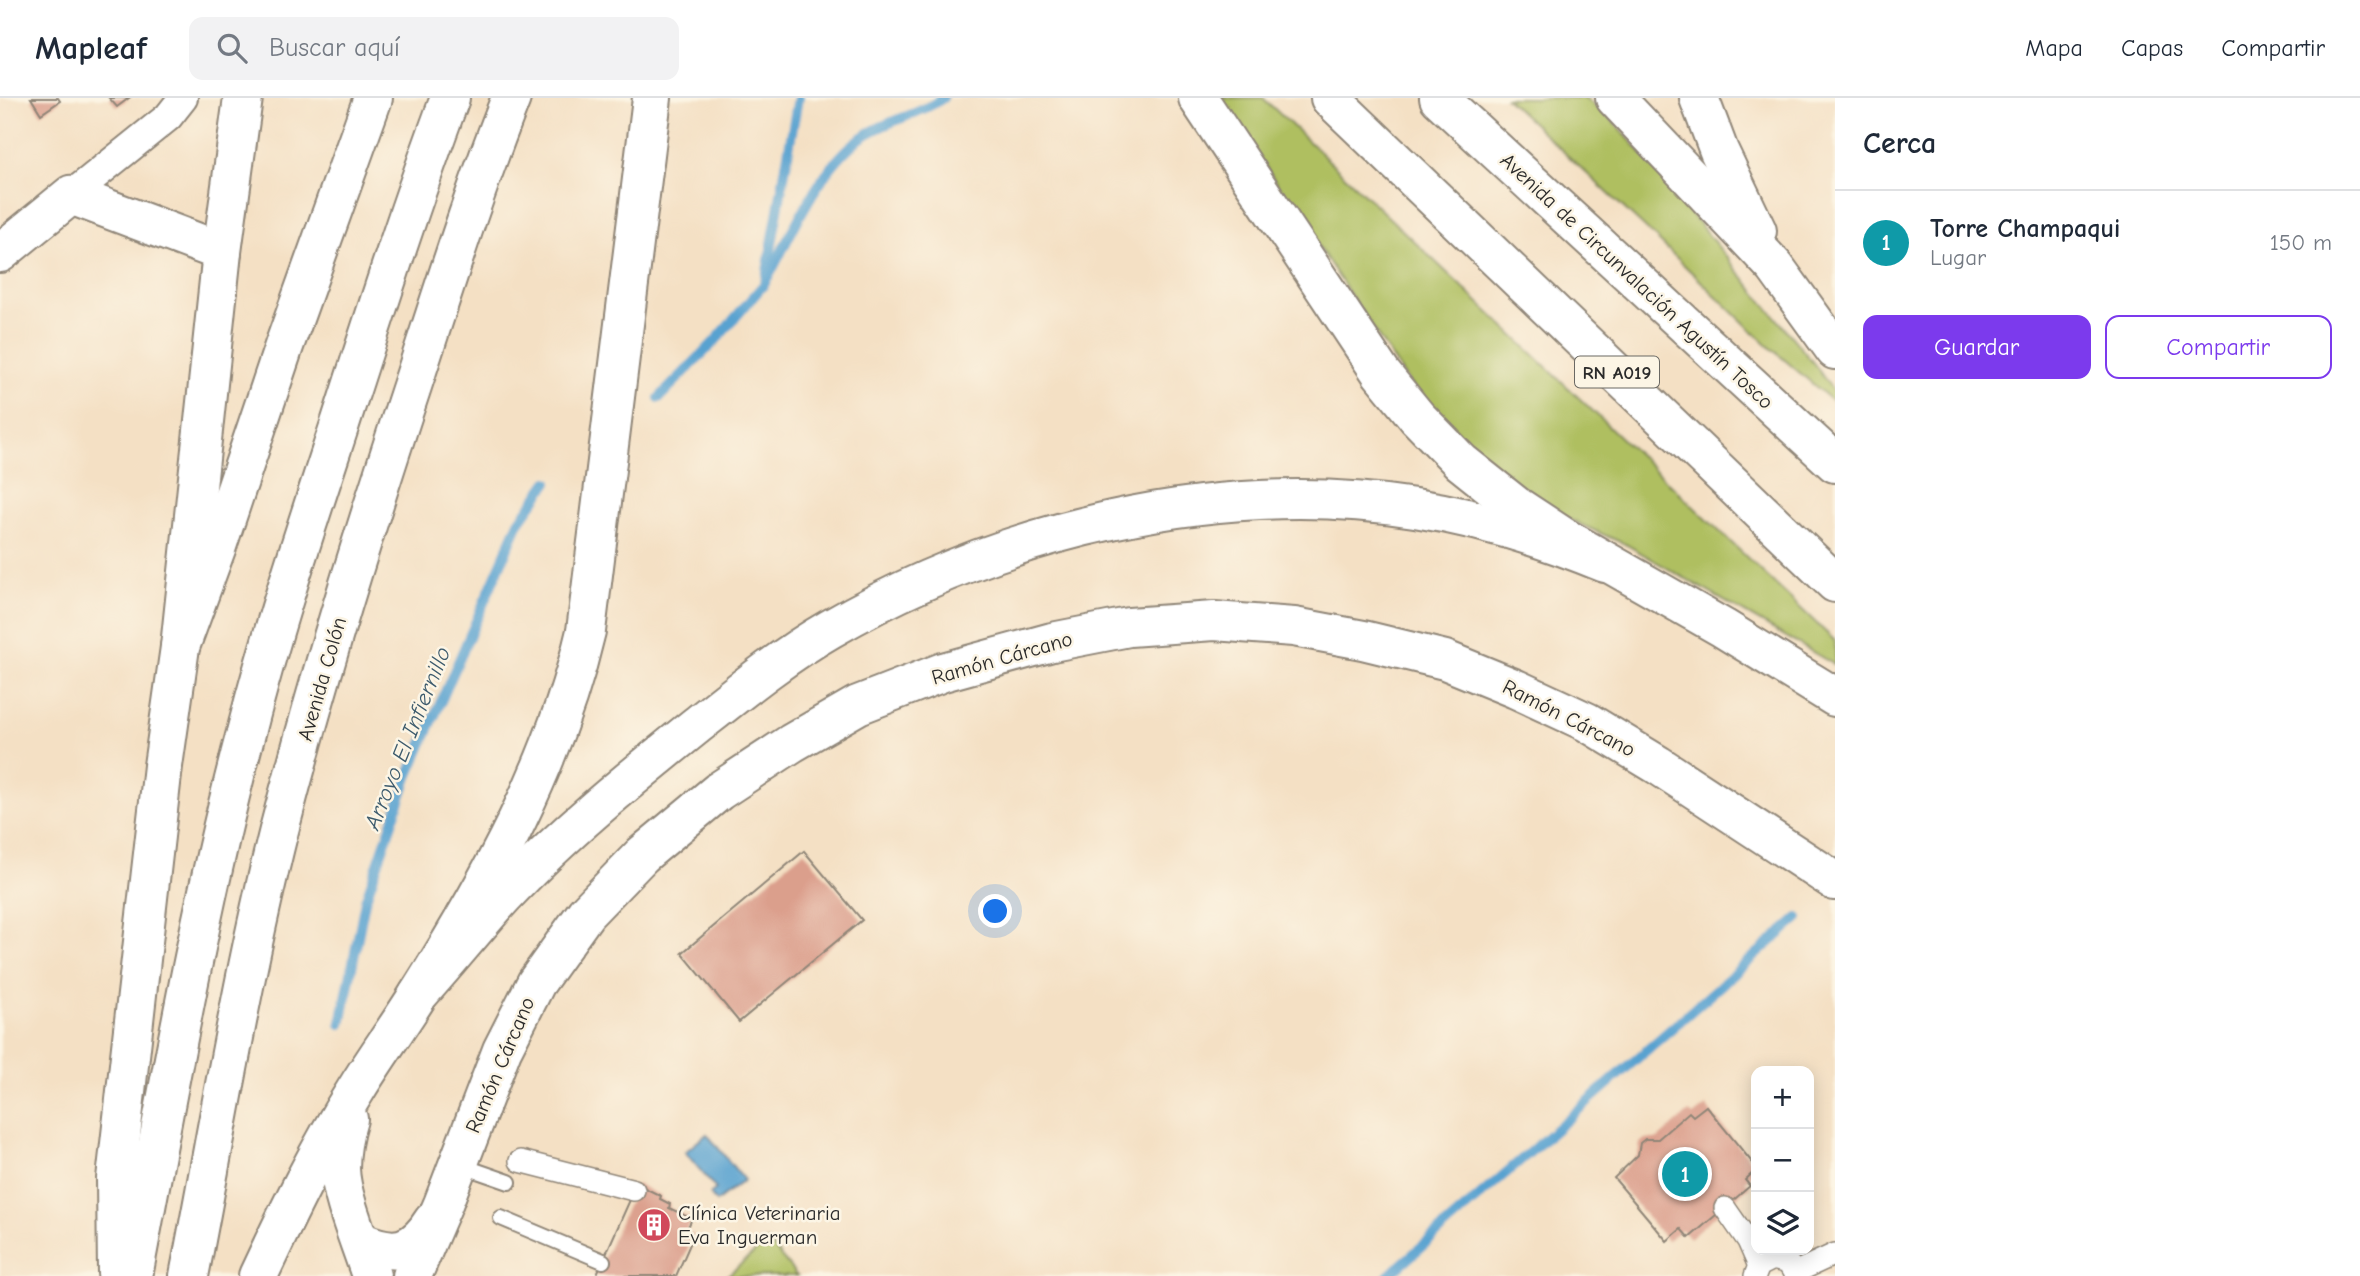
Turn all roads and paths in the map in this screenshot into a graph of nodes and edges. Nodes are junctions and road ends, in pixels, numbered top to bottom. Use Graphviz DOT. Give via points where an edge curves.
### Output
graph roads {
  1 [pos="183,98"];
  2 [pos="243,98"];
  3 [pos="373,98"];
  4 [pos="450,98"];
  5 [pos="511,98"];
  6 [pos="652,98"];
  7 [pos="1198,98"];
  8 [pos="1329,98"];
  9 [pos="1439,98"];
  10 [pos="1615,98"];
  11 [pos="1699,98"];
  12 [pos="71,195"];
  13 [pos="222,252"];
  14 [pos="0,253"];
  15 [pos="1775,267"];
  16 [pos="1835,350"];
  17 [pos="1835,463"];
  18 [pos="1605,563"];
  19 [pos="1835,583"];
  20 [pos="180,647"];
  21 [pos="1835,697"];
  22 [pos="1835,881"];
  23 [pos="418,995"];
  24 [pos="356,1089"];
  25 [pos="520,1161"];
  26 [pos="458,1164"];
  27 [pos="509,1182"];
  28 [pos="634,1190"];
  29 [pos="443,1204"];
  30 [pos="1725,1208"];
  31 [pos="501,1218"];
  32 [pos="1835,1254"];
  33 [pos="366,1258"];
  34 [pos="603,1261"];
  35 [pos="1757,1271"];
  36 [pos="1794,1274"];
  37 [pos="117,1276"];
  38 [pos="133,1276"];
  39 [pos="189,1276"];
  40 [pos="258,1276"];
  41 [pos="412,1276"];
  1 -- 12 [label="street" via="168,117"];
  2 -- 13 [label="main road"];
  3 -- 20 [label="main road"];
  4 -- 38 [label="main road" via="326,466 246,730 193,962"];
  5 -- 39 [label="main road, Avenida Colón" via="393,443 282,819"];
  6 -- 23 [label="main road" via="579,657 549,750 524,808"];
  7 -- 18 [label="main road" via="1381,373 1417,417 1486,483"];
  8 -- 19 [label="main road, RN A019"];
  9 -- 17 [label="main road, Avenida de Circunvalación Agustín Tosco"];
  10 -- 15 [label="main road"];
  11 -- 15 [label="main road"];
  12 -- 13 [label="main road"];
  12 -- 14 [label="main road"];
  13 -- 20 [label="main road"];
  15 -- 16 [label="main road"];
  18 -- 21 [label="main road"];
  18 -- 23 [label="main road" via="1532,536 1451,515 1331,501 1245,502 1169,510 1001,550 852,617 744,688 558,844 504,896"];
  20 -- 37 [label="main road" via="116,1179"];
  22 -- 26 [label="main road, Ramón Cárcano" via="1587,722 1445,660 1294,627 1214,621 1129,627 1052,642 943,672 858,705 719,791 642,855 586,913 536,983 502,1051"];
  23 -- 24 [label="main road"];
  24 -- 33 [label="main road" via="340,1152 340,1172"];
  24 -- 40 [label="main road" via="314,1161"];
  25 -- 28 [label="street"];
  26 -- 27 [label="lane"];
  26 -- 29 [label="main road, Ramón Cárcano"];
  29 -- 33 [label="main road" via="413,1245 395,1251 377,1248"];
  29 -- 41 [label="main road, Ramón Cárcano"];
  30 -- 35 [label="street" via="1748,1241"];
  31 -- 34 [label="lane"];
  32 -- 36 [label="street"];
  35 -- 36 [label="street" via="1768,1259 1779,1259 1788,1263"];
}
